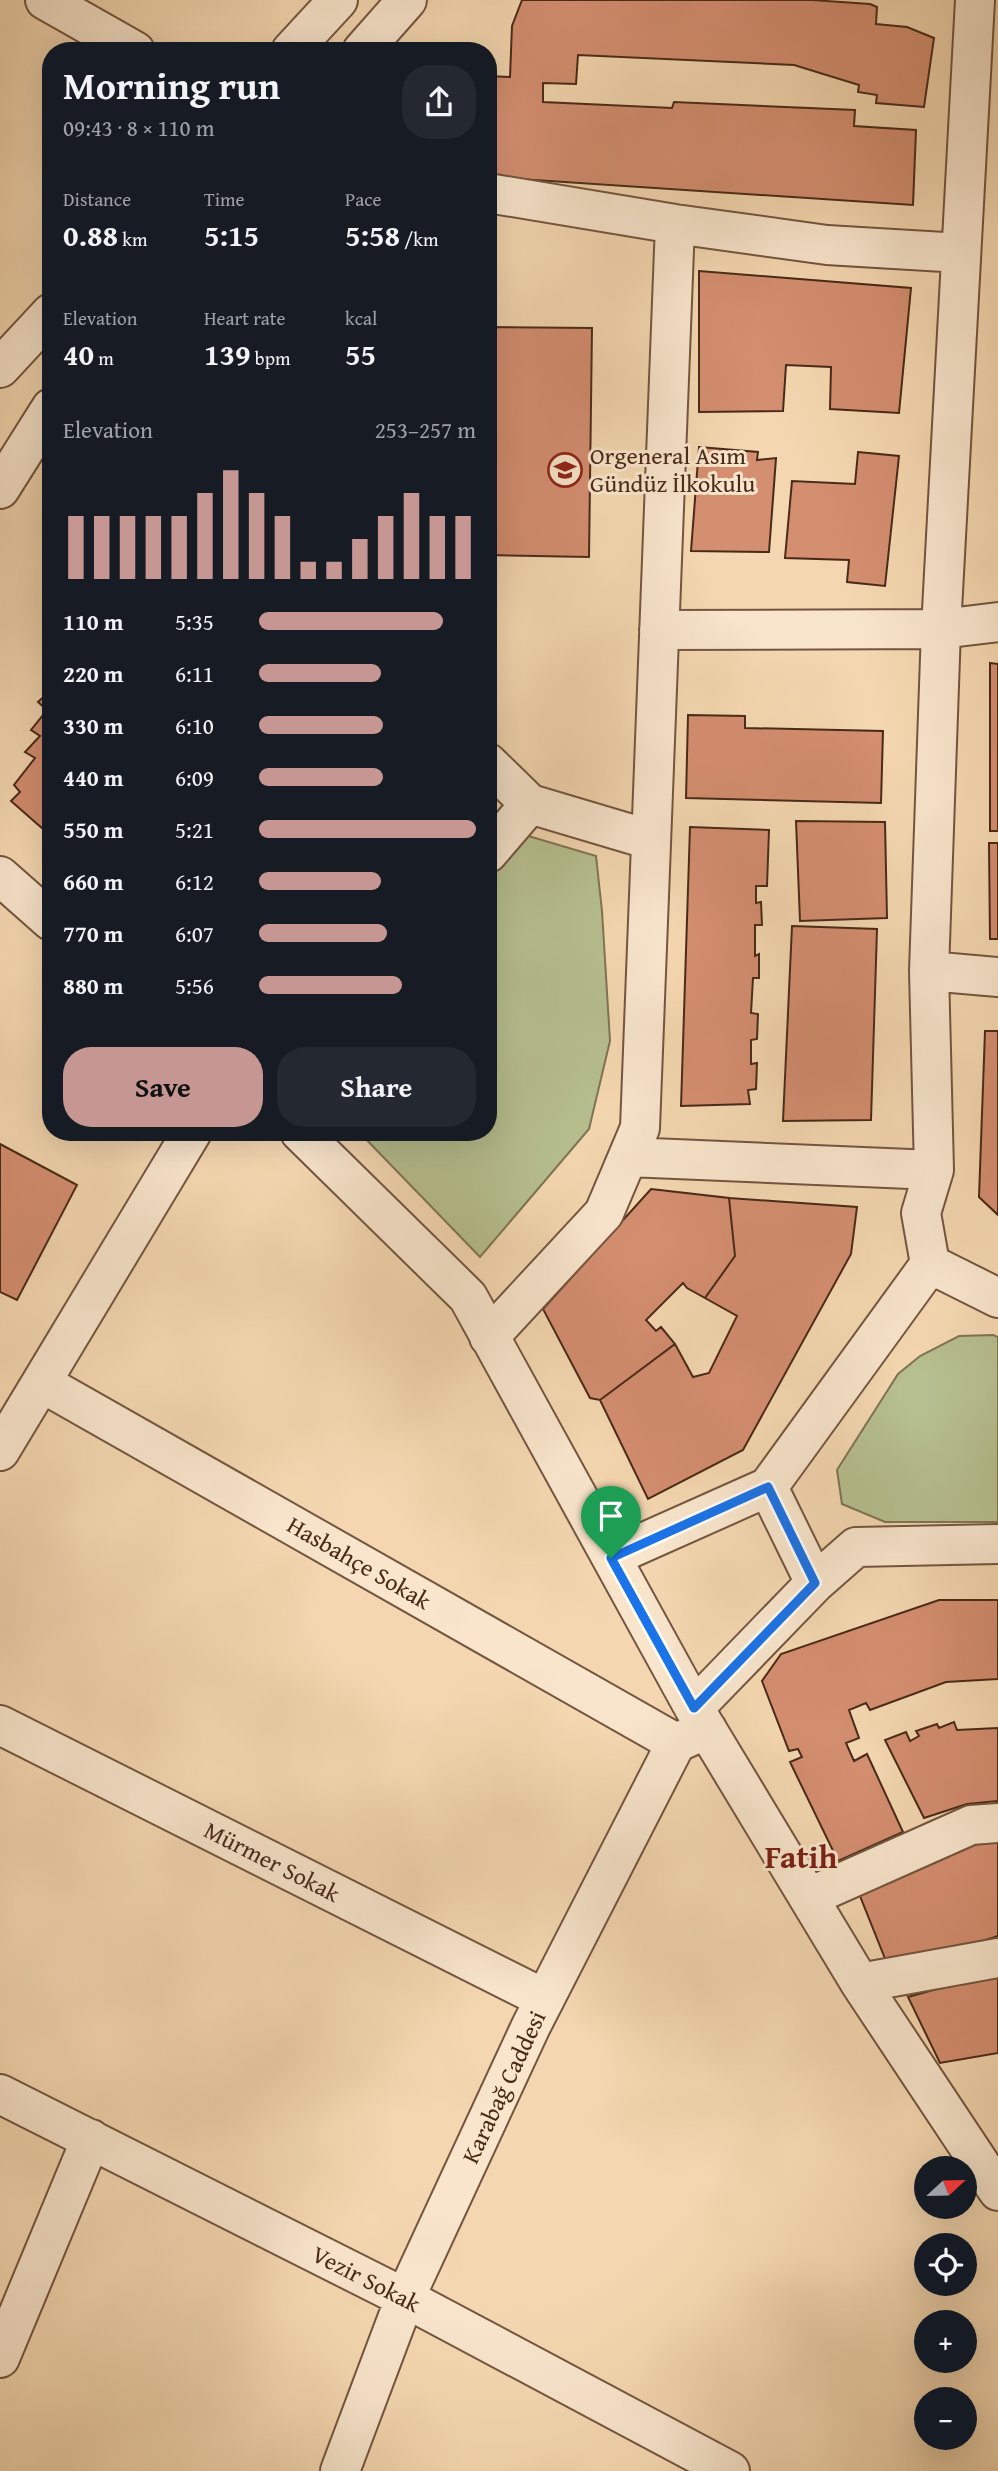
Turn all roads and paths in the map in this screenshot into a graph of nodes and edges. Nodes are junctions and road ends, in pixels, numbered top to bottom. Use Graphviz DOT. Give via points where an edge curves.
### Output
graph roads {
  1 [pos="44,0"];
  2 [pos="338,0"];
  3 [pos="407,0"];
  4 [pos="975,0"];
  5 [pos="119,42"];
  6 [pos="299,42"];
  7 [pos="370,42"];
  8 [pos="497,194"];
  9 [pos="675,224"];
  10 [pos="961,253"];
  11 [pos="42,323"];
  12 [pos="0,368"];
  13 [pos="42,422"];
  14 [pos="0,489"];
  15 [pos="998,622"];
  16 [pos="941,629"];
  17 [pos="659,630"];
  18 [pos="497,772"];
  19 [pos="530,804"];
  20 [pos="651,840"];
  21 [pos="497,842"];
  22 [pos="0,876"];
  23 [pos="42,913"];
  24 [pos="929,971"];
  25 [pos="998,978"];
  26 [pos="187,1141"];
  27 [pos="309,1141"];
  28 [pos="628,1157"];
  29 [pos="934,1170"];
  30 [pos="930,1264"];
  31 [pos="998,1298"];
  32 [pos="489,1337"];
  33 [pos="42,1383"];
  34 [pos="0,1451"];
  35 [pos="768,1487"];
  36 [pos="998,1544"];
  37 [pos="611,1558"];
  38 [pos="815,1583"];
  39 [pos="0,1725"];
  40 [pos="692,1727"];
  41 [pos="998,1822"];
  42 [pos="808,1897"];
  43 [pos="998,1958"];
  44 [pos="860,1983"];
  45 [pos="545,1999"];
  46 [pos="0,2094"];
  47 [pos="90,2139"];
  48 [pos="998,2191"];
  49 [pos="405,2298"];
  50 [pos="0,2358"];
  51 [pos="340,2471"];
  52 [pos="730,2471"];
  1 -- 5 [label="street"];
  2 -- 6 [label="street"];
  3 -- 7 [label="street"];
  4 -- 10 [label="street"];
  8 -- 9 [label="street"];
  9 -- 10 [label="street" via="827,245"];
  9 -- 17 [label="street"];
  10 -- 16 [label="street"];
  11 -- 12 [label="street"];
  13 -- 14 [label="street"];
  15 -- 16 [label="street"];
  16 -- 17 [label="street"];
  16 -- 24 [label="street"];
  17 -- 20 [label="street"];
  18 -- 19 [label="street"];
  19 -- 20 [label="street"];
  19 -- 21 [label="street"];
  20 -- 28 [label="street" via="640,1128"];
  22 -- 23 [label="street"];
  24 -- 25 [label="street"];
  24 -- 29 [label="street"];
  26 -- 33 [label="street"];
  27 -- 32 [label="street" via="468,1297"];
  28 -- 29 [label="street"];
  28 -- 32 [label="street" via="604,1213"];
  29 -- 30 [label="street" via="920,1213"];
  30 -- 31 [label="street"];
  30 -- 35 [label="street"];
  32 -- 37 [label="street"];
  33 -- 34 [label="street"];
  33 -- 40 [label="street, Hasbahçe Sokak"];
  35 -- 37 [label="street"];
  35 -- 38 [label="street"];
  36 -- 38 [label="street, Karabağ Caddesi" via="856,1547"];
  37 -- 40 [label="street"];
  38 -- 40 [label="street, Karabağ Caddesi"];
  39 -- 45 [label="street, Mürmer Sokak"];
  40 -- 42 [label="street"];
  40 -- 45 [label="street, Karabağ Caddesi"];
  41 -- 42 [label="street" via="971,1825"];
  42 -- 44 [label="street"];
  43 -- 44 [label="street"];
  44 -- 48 [label="street"];
  45 -- 49 [label="street, Karabağ Caddesi"];
  46 -- 47 [label="street, Vezir Sokak"];
  47 -- 49 [label="street, Vezir Sokak"];
  47 -- 50 [label="street"];
  49 -- 51 [label="street, Karabağ Caddesi"];
  49 -- 52 [label="street, Vezir Sokak"];
}
